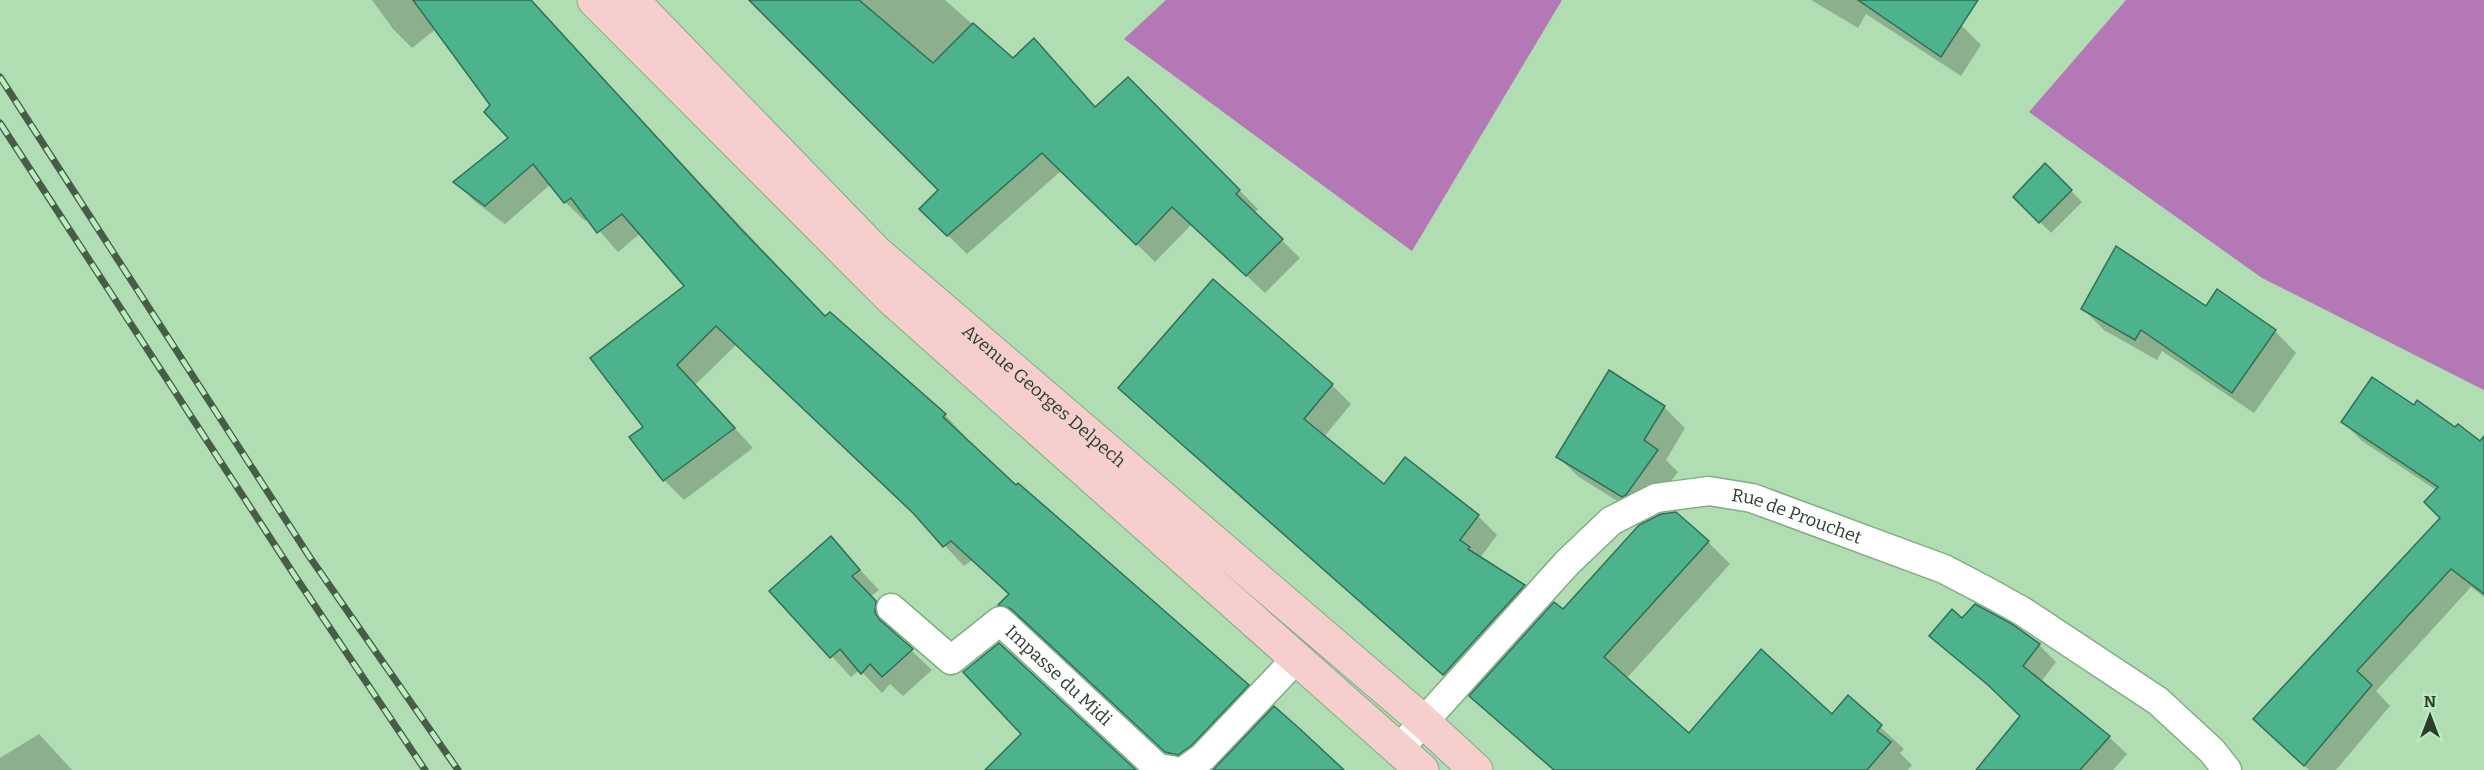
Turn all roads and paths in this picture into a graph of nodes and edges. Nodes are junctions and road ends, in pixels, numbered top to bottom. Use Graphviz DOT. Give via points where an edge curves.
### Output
graph roads {
  1 [pos="594,0"];
  2 [pos="632,0"];
  3 [pos="891,608"];
  4 [pos="1297,658"];
  5 [pos="1423,721"];
  6 [pos="1411,759"];
  7 [pos="1172,770"];
  8 [pos="1185,770"];
  9 [pos="1476,770"];
  10 [pos="2228,770"];
  1 -- 4 [label="main road" via="893,300"];
  2 -- 5 [label="main road, Avenue Georges Delpech" via="876,252"];
  3 -- 7 [label="lane, Impasse du Midi" via="951,660 1000,621 1158,768"];
  4 -- 6 [label="main road"];
  4 -- 8 [label="lane" via="1203,757"];
  5 -- 6 [label="lane, Rue de Prouchet"];
  5 -- 9 [label="main road, Avenue Georges Delpech"];
  5 -- 10 [label="lane, Rue de Prouchet" via="1567,563 1611,521 1656,498 1709,491 1752,498 1944,569 1986,591 2158,701"];
}
